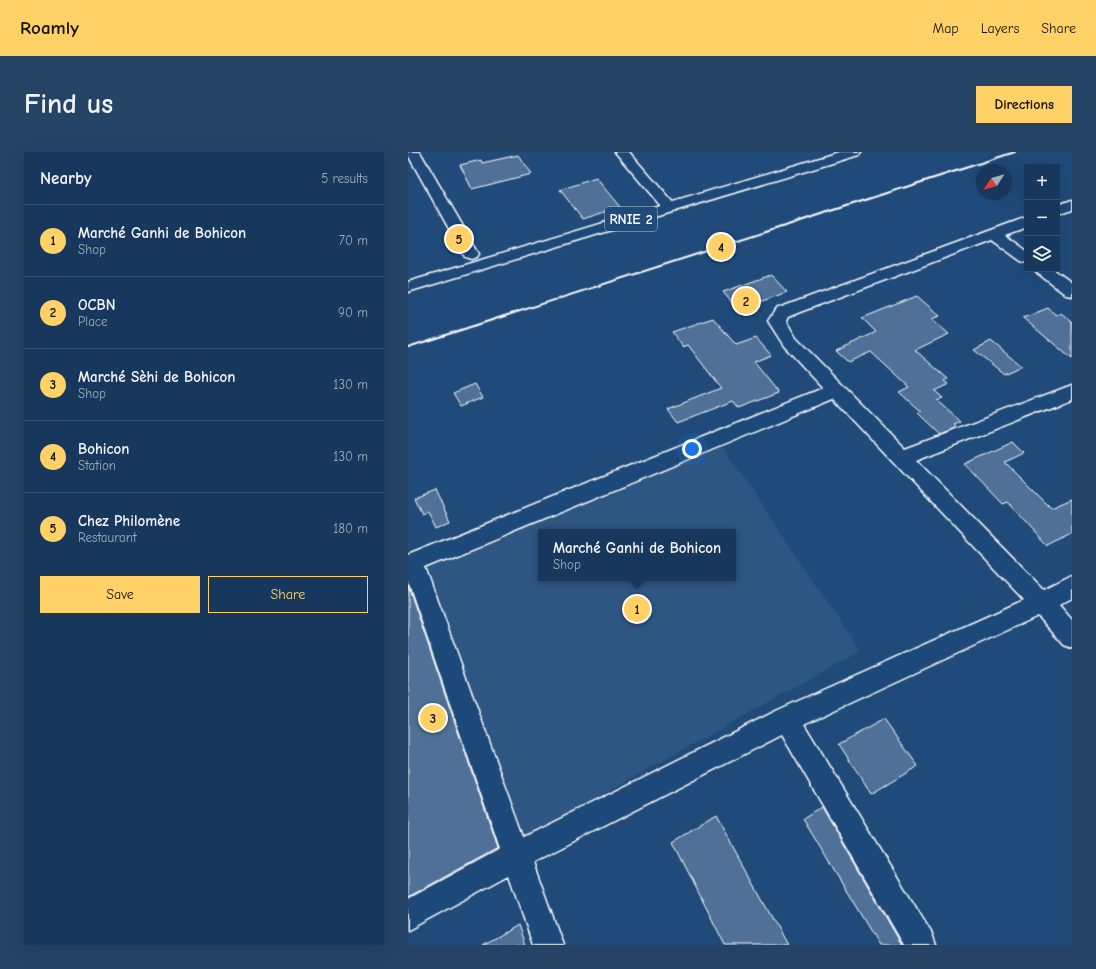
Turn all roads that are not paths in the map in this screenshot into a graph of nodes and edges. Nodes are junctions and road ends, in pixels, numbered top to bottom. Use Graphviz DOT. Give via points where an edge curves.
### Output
graph roads {
  1 [pos="413,152"];
  2 [pos="622,152"];
  3 [pos="818,152"];
  4 [pos="854,152"];
  5 [pos="665,203"];
  6 [pos="1072,204"];
  7 [pos="1060,209"];
  8 [pos="1024,223"];
  9 [pos="995,235"];
  10 [pos="471,254"];
  11 [pos="1024,256"];
  12 [pos="1046,272"];
  13 [pos="408,273"];
  14 [pos="408,288"];
  15 [pos="1072,291"];
  16 [pos="837,390"];
  17 [pos="1072,392"];
  18 [pos="902,457"];
  19 [pos="410,564"];
  20 [pos="1072,586"];
  21 [pos="1042,603"];
  22 [pos="1072,637"];
  23 [pos="788,719"];
  24 [pos="516,856"];
  25 [pos="408,914"];
  26 [pos="548,945"];
  27 [pos="921,945"];
  1 -- 10 [label="main road"];
  2 -- 5 [label="main road"];
  3 -- 5 [label="main road, RNIE 2"];
  4 -- 5 [label="main road, RNIE 2"];
  5 -- 10 [label="main road, RNIE 2"];
  5 -- 14 [label="main road, RNIE 2"];
  6 -- 7 [label="main road"];
  8 -- 9 [label="main road"];
  9 -- 11 [label="main road"];
  9 -- 16 [label="main road" via="782,313 777,321 790,342"];
  10 -- 13 [label="main road, RNIE 2"];
  12 -- 15 [label="main road"];
  16 -- 18 [label="main road"];
  16 -- 19 [label="main road"];
  17 -- 18 [label="main road"];
  18 -- 21 [label="main road"];
  19 -- 24 [label="main road"];
  20 -- 21 [label="main road"];
  21 -- 22 [label="main road"];
  21 -- 23 [label="main road"];
  23 -- 24 [label="main road"];
  23 -- 27 [label="main road"];
  24 -- 25 [label="main road"];
  24 -- 26 [label="main road"];
}
